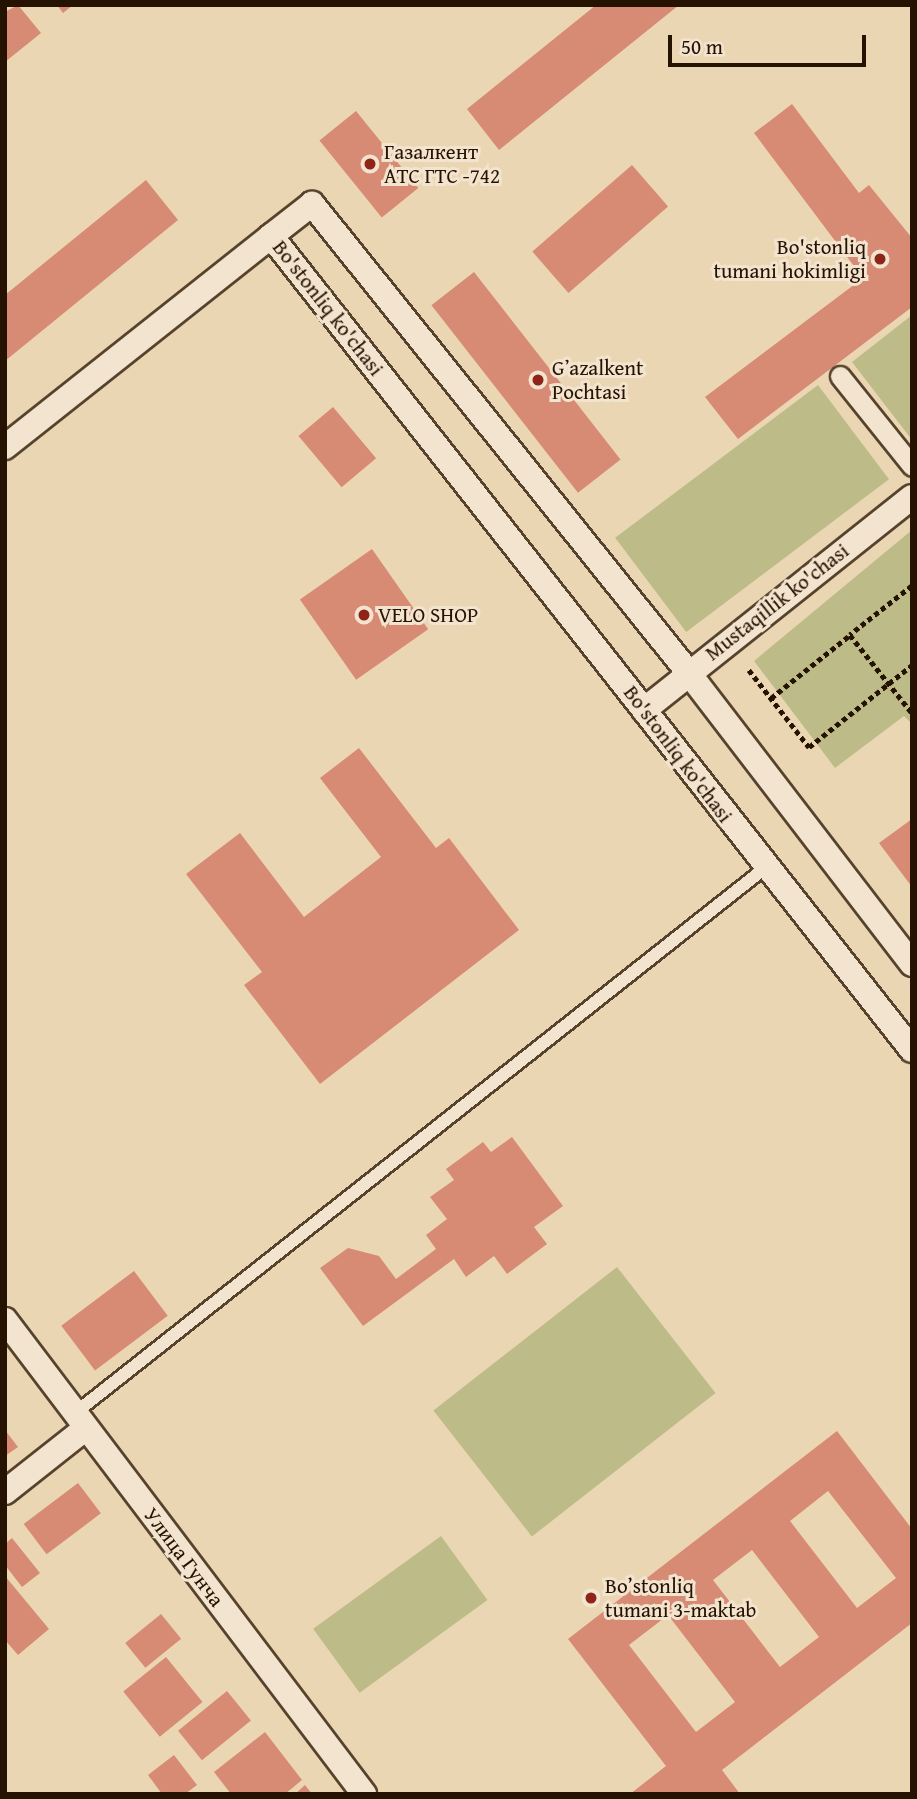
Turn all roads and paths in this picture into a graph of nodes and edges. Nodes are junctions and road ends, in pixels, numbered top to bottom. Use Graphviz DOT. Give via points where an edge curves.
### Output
graph roads {
  1 [pos="271,236"];
  2 [pos="840,376"];
  3 [pos="5,447"];
  4 [pos="912,466"];
  5 [pos="912,497"];
  6 [pos="912,586"];
  7 [pos="850,635"];
  8 [pos="912,665"];
  9 [pos="749,670"];
  10 [pos="689,673"];
  11 [pos="889,684"];
  12 [pos="771,698"];
  13 [pos="644,710"];
  14 [pos="912,713"];
  15 [pos="765,868"];
  16 [pos="912,964"];
  17 [pos="912,1050"];
  18 [pos="5,1320"];
  19 [pos="80,1421"];
  20 [pos="5,1492"];
  21 [pos="364,1794"];
  1 -- 3 [label="street"];
  1 -- 10 [label="street, Bo'stonliq ko'chasi" via="312,204"];
  1 -- 13 [label="street, Bo'stonliq ko'chasi"];
  2 -- 4 [label="street"];
  5 -- 10 [label="street, Mustaqillik ko'chasi"];
  6 -- 7 [label="path"];
  7 -- 11 [label="path"];
  7 -- 12 [label="path"];
  8 -- 11 [label="path"];
  9 -- 12 [label="path"];
  10 -- 13 [label="street, Mustaqillik ko'chasi"];
  10 -- 16 [label="street, Bo'stonliq ko'chasi"];
  11 -- 12 [label="path" via="809,747"];
  11 -- 14 [label="path"];
  13 -- 15 [label="street, Bo'stonliq ko'chasi"];
  15 -- 17 [label="street, Bo'stonliq ko'chasi"];
  15 -- 19 [label="lane"];
  18 -- 19 [label="street, Улица Гунча"];
  19 -- 20 [label="street"];
  19 -- 21 [label="street, Улица Гунча"];
}
